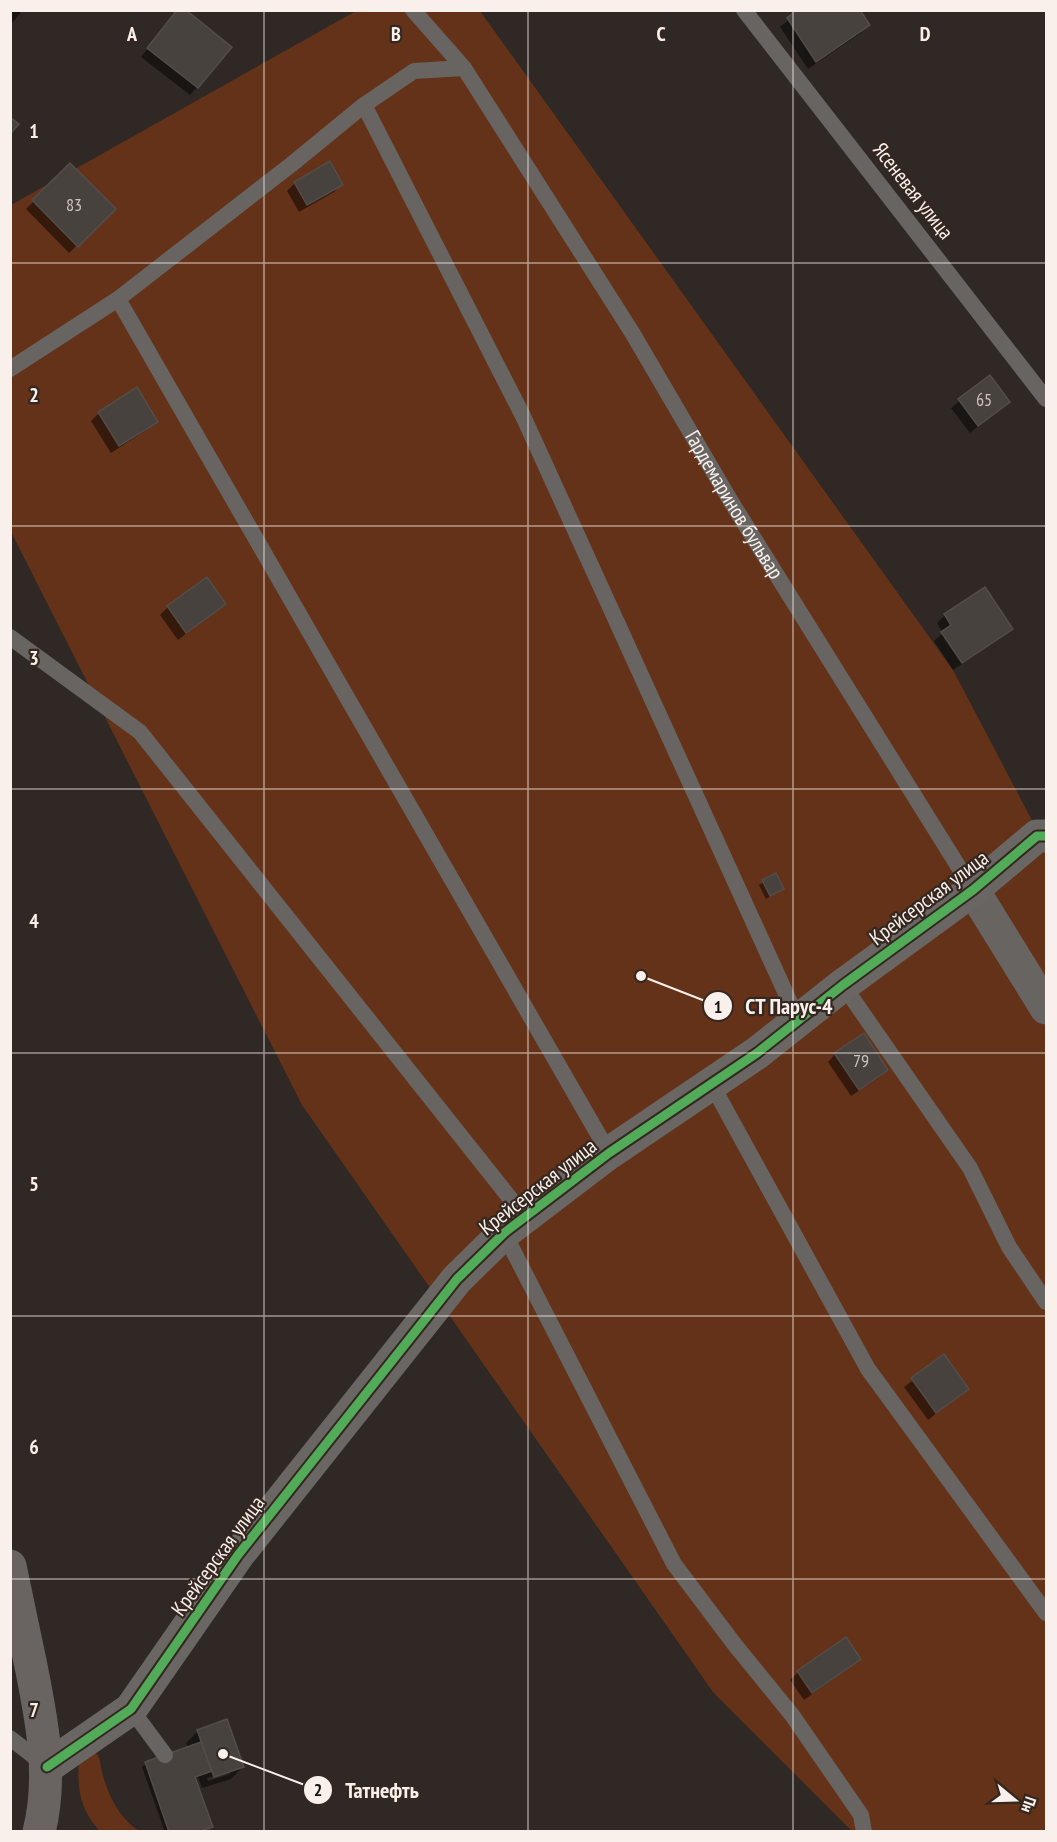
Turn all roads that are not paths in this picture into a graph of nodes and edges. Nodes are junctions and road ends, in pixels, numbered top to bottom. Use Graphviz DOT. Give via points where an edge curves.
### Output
graph roads {
  1 [pos="412,10"];
  2 [pos="744,10"];
  3 [pos="464,68"];
  4 [pos="364,105"];
  5 [pos="118,299"];
  6 [pos="10,369"];
  7 [pos="1047,399"];
  8 [pos="10,637"];
  9 [pos="1047,836"];
  10 [pos="973,890"];
  11 [pos="843,985"];
  12 [pos="1047,1008"];
  13 [pos="798,1020"];
  14 [pos="711,1083"];
  15 [pos="609,1153"];
  16 [pos="515,1225"];
  17 [pos="1047,1302"];
  18 [pos="10,1566"];
  19 [pos="1047,1613"];
  20 [pos="131,1709"];
  21 [pos="10,1738"];
  22 [pos="165,1755"];
  23 [pos="47,1767"];
  24 [pos="39,1832"];
  25 [pos="864,1832"];
  1 -- 3 [label="lane, Гардемаринов бульвар"];
  2 -- 7 [label="lane, Ясеневая улица"];
  3 -- 4 [label="lane" via="414,71"];
  3 -- 10 [label="lane, Гардемаринов бульвар" via="633,334 730,500"];
  4 -- 5 [label="lane"];
  4 -- 13 [label="lane" via="523,416"];
  5 -- 6 [label="lane"];
  5 -- 15 [label="lane"];
  8 -- 16 [label="lane" via="140,732"];
  9 -- 10 [label="street, Крейсерская улица" via="1036,836"];
  10 -- 11 [label="street, Крейсерская улица"];
  10 -- 12 [label="street, Гардемаринов бульвар"];
  11 -- 13 [label="street, Крейсерская улица"];
  11 -- 17 [label="lane" via="970,1168 1009,1247"];
  13 -- 14 [label="street, Крейсерская улица" via="758,1053"];
  14 -- 15 [label="street, Крейсерская улица"];
  14 -- 19 [label="lane" via="868,1369"];
  15 -- 16 [label="street, Крейсерская улица"];
  16 -- 20 [label="street, Крейсерская улица" via="457,1279 238,1554"];
  16 -- 25 [label="lane" via="674,1564 792,1715 861,1815"];
  18 -- 23 [label="main road" via="40,1712"];
  20 -- 22 [label="lane"];
  20 -- 23 [label="street, Крейсерская улица"];
  21 -- 23 [label="lane"];
  23 -- 24 [label="main road"];
}
